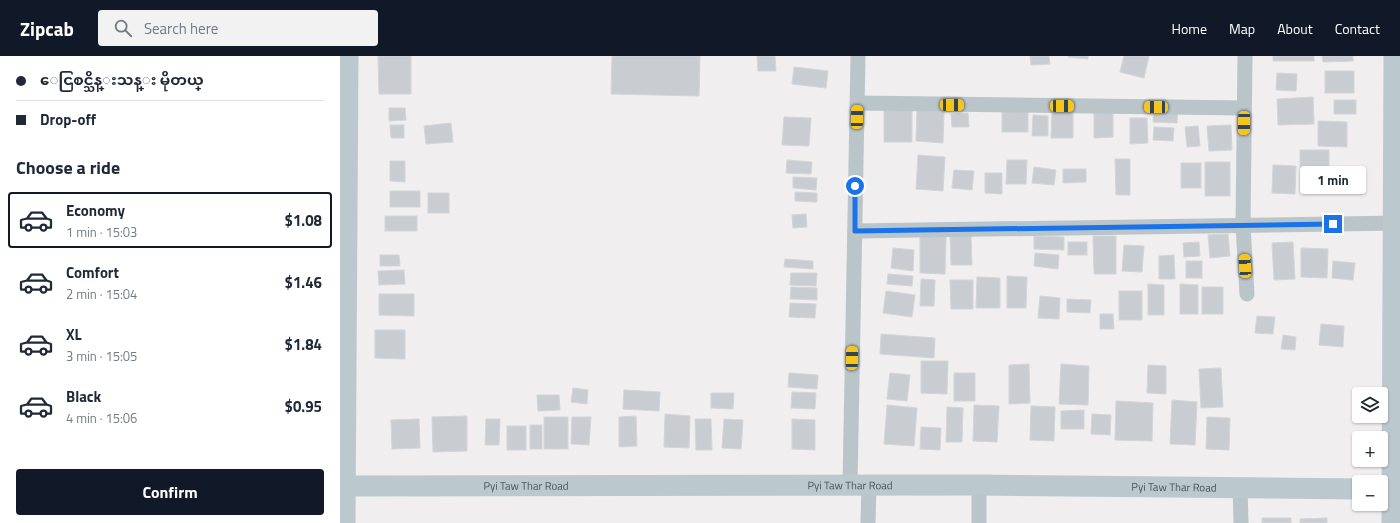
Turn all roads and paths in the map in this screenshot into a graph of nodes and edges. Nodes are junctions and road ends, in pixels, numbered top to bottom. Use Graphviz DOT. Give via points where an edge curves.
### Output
graph roads {
  1 [pos="348,56"];
  2 [pos="858,56"];
  3 [pos="1245,56"];
  4 [pos="1394,56"];
  5 [pos="857,104"];
  6 [pos="1244,108"];
  7 [pos="1397,223"];
  8 [pos="344,225"];
  9 [pos="1243,226"];
  10 [pos="855,231"];
  11 [pos="1247,294"];
  12 [pos="859,485"];
  13 [pos="979,485"];
  14 [pos="343,486"];
  15 [pos="1240,488"];
  16 [pos="1352,489"];
  17 [pos="1391,489"];
  18 [pos="346,523"];
  19 [pos="868,523"];
  20 [pos="979,523"];
  21 [pos="1241,523"];
  22 [pos="1392,523"];
  1 -- 8 [label="street"];
  2 -- 5 [label="street"];
  3 -- 6 [label="street"];
  4 -- 7 [label="street"];
  5 -- 6 [label="street"];
  5 -- 10 [label="street"];
  6 -- 9 [label="street"];
  7 -- 9 [label="street"];
  7 -- 17 [label="street"];
  8 -- 14 [label="street"];
  9 -- 10 [label="street"];
  9 -- 11 [label="street"];
  10 -- 12 [label="street"];
  12 -- 13 [label="street, Pyi Taw Thar Road"];
  12 -- 14 [label="street, Pyi Taw Thar Road"];
  12 -- 19 [label="street"];
  13 -- 15 [label="street, Pyi Taw Thar Road"];
  13 -- 20 [label="street"];
  14 -- 18 [label="street"];
  15 -- 16 [label="street, Pyi Taw Thar Road"];
  15 -- 21 [label="street"];
  17 -- 22 [label="street"];
}
